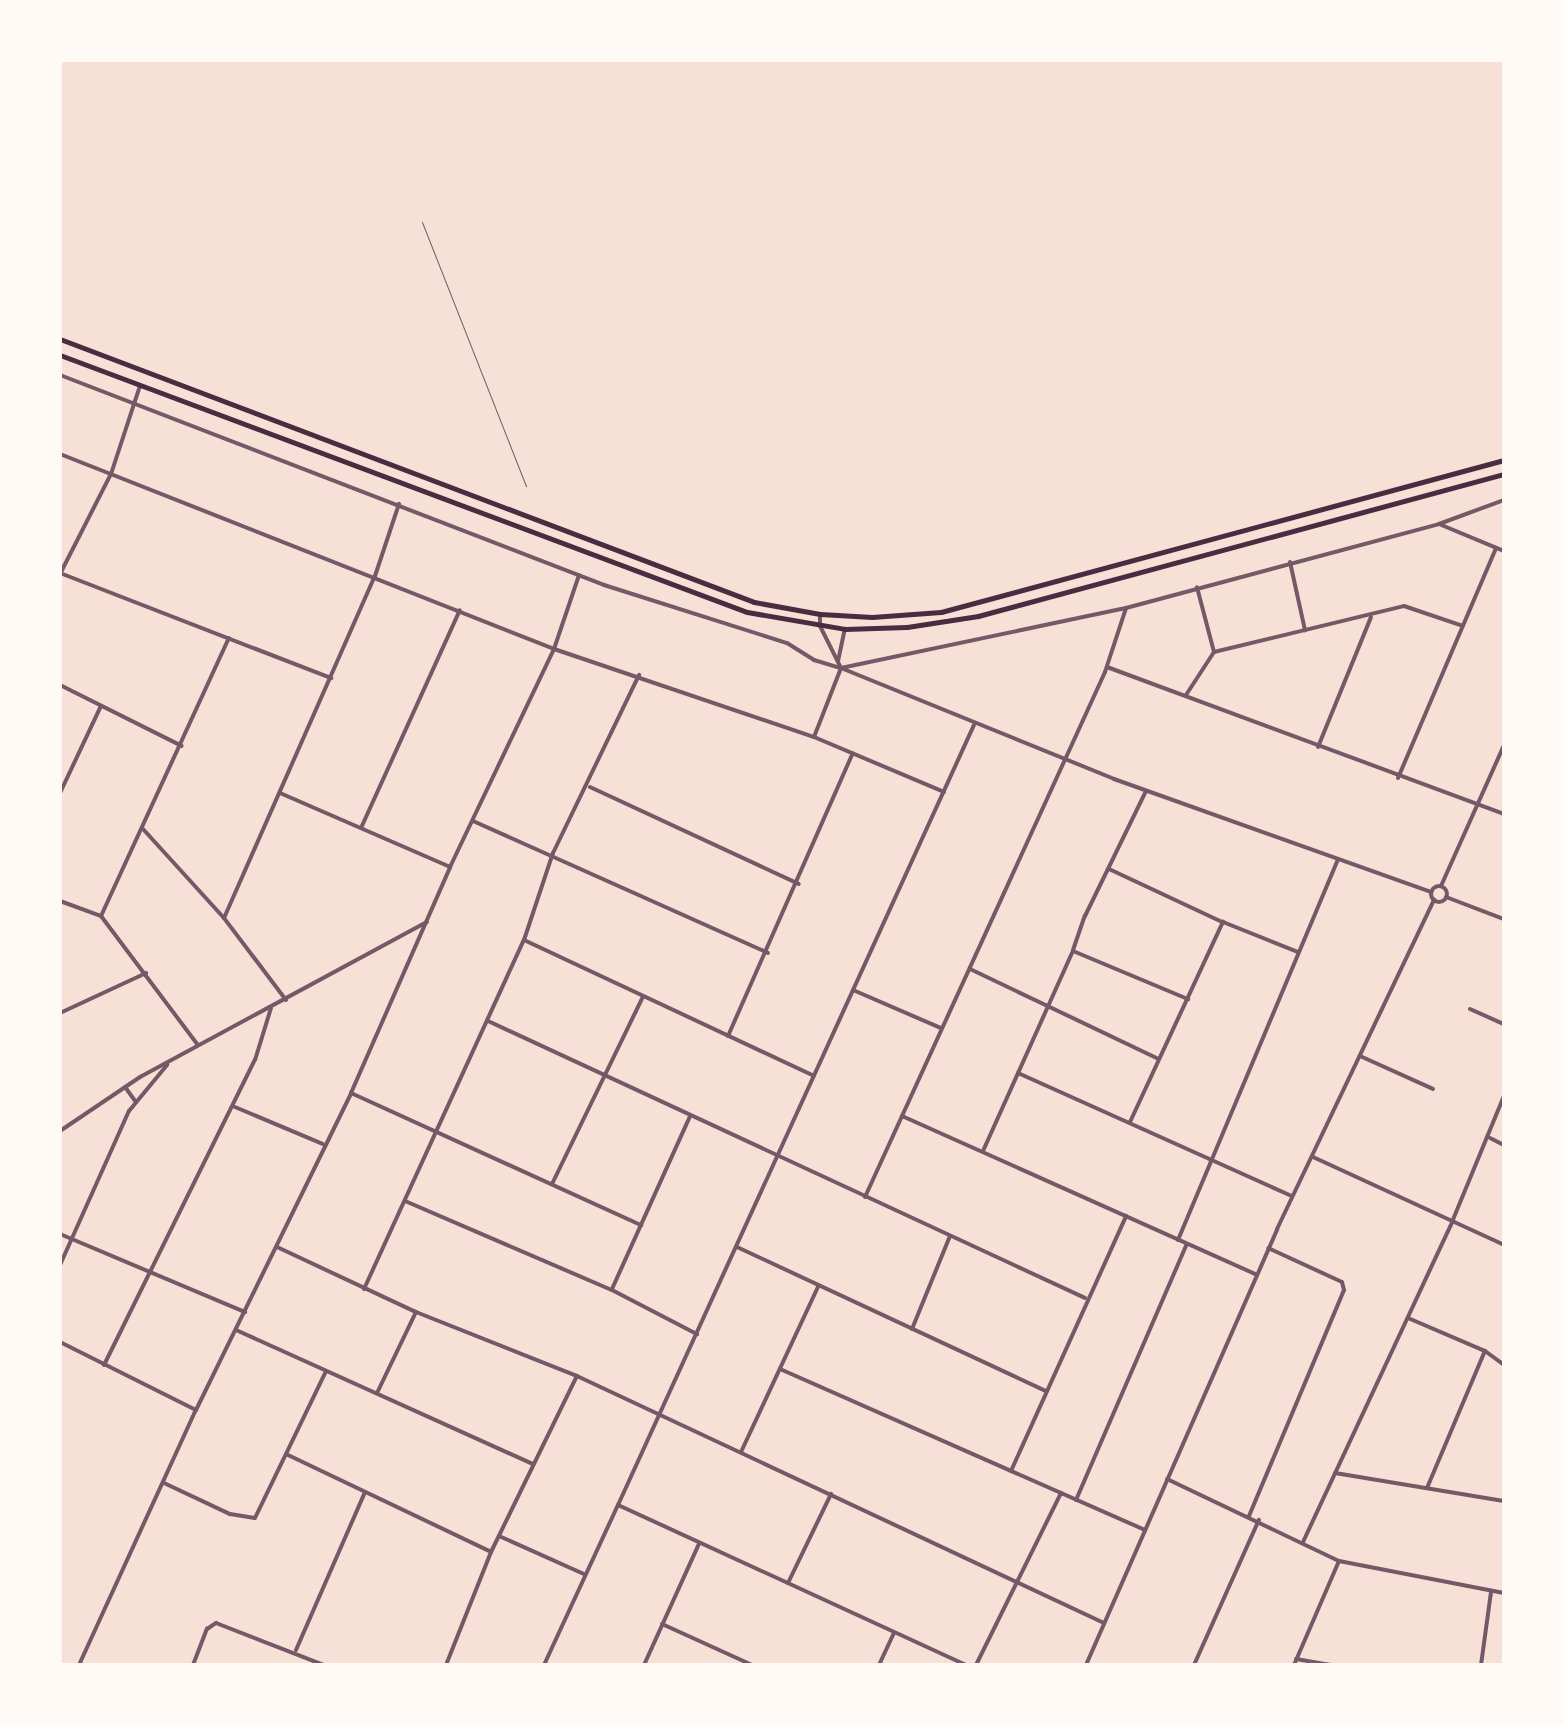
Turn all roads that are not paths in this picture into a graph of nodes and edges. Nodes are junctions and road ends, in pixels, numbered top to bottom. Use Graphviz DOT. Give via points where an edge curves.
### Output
graph roads {
  1 [pos="422,222"];
  2 [pos="60,339"];
  3 [pos="74,344"];
  4 [pos="60,355"];
  5 [pos="68,358"];
  6 [pos="60,375"];
  7 [pos="140,386"];
  8 [pos="134,403"];
  9 [pos="60,454"];
  10 [pos="1504,460"];
  11 [pos="110,474"];
  12 [pos="1504,474"];
  13 [pos="526,486"];
  14 [pos="1504,500"];
  15 [pos="398,504"];
  16 [pos="516,514"];
  17 [pos="1439,524"];
  18 [pos="512,526"];
  19 [pos="1496,548"];
  20 [pos="1504,551"];
  21 [pos="1290,562"];
  22 [pos="60,573"];
  23 [pos="578,575"];
  24 [pos="375,576"];
  25 [pos="1197,587"];
  26 [pos="1126,608"];
  27 [pos="460,610"];
  28 [pos="820,614"];
  29 [pos="1371,617"];
  30 [pos="820,626"];
  31 [pos="1463,626"];
  32 [pos="846,629"];
  33 [pos="1306,632"];
  34 [pos="229,638"];
  35 [pos="554,649"];
  36 [pos="1214,652"];
  37 [pos="838,661"];
  38 [pos="841,668"];
  39 [pos="1107,668"];
  40 [pos="639,674"];
  41 [pos="331,678"];
  42 [pos="60,685"];
  43 [pos="1186,695"];
  44 [pos="100,706"];
  45 [pos="974,725"];
  46 [pos="814,737"];
  47 [pos="1504,745"];
  48 [pos="182,746"];
  49 [pos="1318,747"];
  50 [pos="853,753"];
  51 [pos="1064,760"];
  52 [pos="1398,779"];
  53 [pos="589,787"];
  54 [pos="1146,791"];
  55 [pos="944,792"];
  56 [pos="60,793"];
  57 [pos="280,793"];
  58 [pos="1476,804"];
  59 [pos="1504,814"];
  60 [pos="473,820"];
  61 [pos="143,828"];
  62 [pos="361,828"];
  63 [pos="553,854"];
  64 [pos="1338,859"];
  65 [pos="450,867"];
  66 [pos="1110,869"];
  67 [pos="799,884"];
  68 [pos="1441,886"];
  69 [pos="1430,892"];
  70 [pos="1446,897"];
  71 [pos="1434,900"];
  72 [pos="60,902"];
  73 [pos="101,916"];
  74 [pos="224,918"];
  75 [pos="1504,919"];
  76 [pos="427,922"];
  77 [pos="1224,922"];
  78 [pos="524,940"];
  79 [pos="1073,951"];
  80 [pos="768,952"];
  81 [pos="1300,953"];
  82 [pos="970,969"];
  83 [pos="148,972"];
  84 [pos="853,990"];
  85 [pos="643,997"];
  86 [pos="1188,999"];
  87 [pos="286,1000"];
  88 [pos="1049,1007"];
  89 [pos="270,1008"];
  90 [pos="1470,1010"];
  91 [pos="60,1013"];
  92 [pos="488,1021"];
  93 [pos="1504,1024"];
  94 [pos="942,1028"];
  95 [pos="728,1036"];
  96 [pos="199,1046"];
  97 [pos="1360,1056"];
  98 [pos="1159,1058"];
  99 [pos="170,1062"];
  100 [pos="1018,1073"];
  101 [pos="814,1076"];
  102 [pos="605,1078"];
  103 [pos="124,1087"];
  104 [pos="1433,1090"];
  105 [pos="351,1093"];
  106 [pos="1504,1096"];
  107 [pos="135,1102"];
  108 [pos="232,1106"];
  109 [pos="690,1116"];
  110 [pos="902,1116"];
  111 [pos="1130,1122"];
  112 [pos="60,1131"];
  113 [pos="437,1132"];
  114 [pos="1488,1138"];
  115 [pos="323,1144"];
  116 [pos="1504,1145"];
  117 [pos="982,1151"];
  118 [pos="778,1157"];
  119 [pos="1312,1157"];
  120 [pos="1208,1160"];
  121 [pos="552,1184"];
  122 [pos="1292,1196"];
  123 [pos="865,1197"];
  124 [pos="405,1201"];
  125 [pos="1126,1216"];
  126 [pos="1452,1222"];
  127 [pos="641,1225"];
  128 [pos="60,1234"];
  129 [pos="950,1236"];
  130 [pos="73,1240"];
  131 [pos="1178,1240"];
  132 [pos="1187,1244"];
  133 [pos="1504,1245"];
  134 [pos="736,1246"];
  135 [pos="277,1247"];
  136 [pos="1268,1248"];
  137 [pos="60,1265"];
  138 [pos="153,1272"];
  139 [pos="1256,1275"];
  140 [pos="819,1284"];
  141 [pos="364,1289"];
  142 [pos="612,1290"];
  143 [pos="1086,1298"];
  144 [pos="245,1312"];
  145 [pos="416,1312"];
  146 [pos="1408,1318"];
  147 [pos="912,1328"];
  148 [pos="236,1330"];
  149 [pos="696,1334"];
  150 [pos="60,1342"];
  151 [pos="1485,1351"];
  152 [pos="104,1365"];
  153 [pos="1504,1365"];
  154 [pos="780,1369"];
  155 [pos="325,1373"];
  156 [pos="577,1376"];
  157 [pos="1046,1390"];
  158 [pos="377,1393"];
  159 [pos="196,1410"];
  160 [pos="658,1413"];
  161 [pos="741,1453"];
  162 [pos="288,1454"];
  163 [pos="533,1464"];
  164 [pos="1011,1471"];
  165 [pos="1335,1472"];
  166 [pos="1167,1478"];
  167 [pos="162,1482"];
  168 [pos="1426,1488"];
  169 [pos="365,1492"];
  170 [pos="1061,1493"];
  171 [pos="831,1494"];
  172 [pos="1076,1500"];
  173 [pos="1504,1502"];
  174 [pos="618,1505"];
  175 [pos="1249,1516"];
  176 [pos="1259,1520"];
  177 [pos="1145,1530"];
  178 [pos="499,1536"];
  179 [pos="1302,1542"];
  180 [pos="700,1544"];
  181 [pos="492,1552"];
  182 [pos="1338,1560"];
  183 [pos="584,1574"];
  184 [pos="1018,1582"];
  185 [pos="788,1583"];
  186 [pos="1491,1592"];
  187 [pos="1504,1593"];
  188 [pos="1104,1623"];
  189 [pos="662,1624"];
  190 [pos="894,1632"];
  191 [pos="296,1650"];
  192 [pos="1295,1662"];
  193 [pos="79,1665"];
  194 [pos="193,1665"];
  195 [pos="324,1665"];
  196 [pos="446,1665"];
  197 [pos="544,1665"];
  198 [pos="644,1665"];
  199 [pos="752,1665"];
  200 [pos="879,1665"];
  201 [pos="966,1665"];
  202 [pos="976,1665"];
  203 [pos="1086,1665"];
  204 [pos="1194,1665"];
  205 [pos="1330,1665"];
  206 [pos="1482,1665"];
  1 -- 13 [label="lane"];
  2 -- 3 [label="main road"];
  3 -- 5 [label="main road"];
  3 -- 16 [label="main road"];
  4 -- 5 [label="main road"];
  5 -- 7 [label="main road"];
  6 -- 8 [label="street"];
  7 -- 8 [label="street"];
  7 -- 18 [label="main road"];
  8 -- 11 [label="street"];
  8 -- 15 [label="street"];
  9 -- 11 [label="street"];
  10 -- 28 [label="main road" via="941,612"];
  11 -- 22 [label="street"];
  11 -- 24 [label="street"];
  12 -- 32 [label="main road" via="978,616"];
  14 -- 17 [label="street"];
  15 -- 23 [label="street"];
  15 -- 24 [label="street"];
  16 -- 18 [label="main road"];
  16 -- 28 [label="main road" via="754,602"];
  17 -- 19 [label="street"];
  17 -- 21 [label="street"];
  18 -- 30 [label="main road" via="747,612"];
  19 -- 20 [label="street"];
  19 -- 31 [label="street"];
  21 -- 25 [label="street"];
  21 -- 33 [label="street"];
  22 -- 34 [label="street"];
  23 -- 35 [label="street"];
  23 -- 38 [label="street" via="786,643"];
  24 -- 27 [label="street"];
  24 -- 41 [label="street"];
  25 -- 26 [label="street"];
  25 -- 36 [label="street"];
  26 -- 38 [label="street"];
  26 -- 39 [label="street"];
  27 -- 35 [label="street"];
  27 -- 62 [label="street"];
  28 -- 30 [label="street"];
  29 -- 31 [label="street" via="1404,606"];
  29 -- 33 [label="street"];
  29 -- 49 [label="street"];
  30 -- 32 [label="main road"];
  30 -- 37 [label="street"];
  31 -- 52 [label="street"];
  32 -- 37 [label="street"];
  33 -- 36 [label="street"];
  34 -- 41 [label="street"];
  34 -- 48 [label="street"];
  35 -- 40 [label="street"];
  35 -- 60 [label="street"];
  36 -- 43 [label="street"];
  37 -- 38 [label="street"];
  38 -- 45 [label="street"];
  38 -- 46 [label="street"];
  39 -- 43 [label="street"];
  39 -- 51 [label="street"];
  40 -- 46 [label="street"];
  40 -- 53 [label="street"];
  41 -- 57 [label="street"];
  42 -- 44 [label="street"];
  43 -- 49 [label="street"];
  44 -- 48 [label="street"];
  44 -- 56 [label="street"];
  45 -- 51 [label="street"];
  45 -- 55 [label="street"];
  46 -- 50 [label="street"];
  47 -- 58 [label="street"];
  48 -- 61 [label="street"];
  49 -- 52 [label="street"];
  50 -- 55 [label="street"];
  50 -- 67 [label="street"];
  51 -- 54 [label="street"];
  51 -- 82 [label="street"];
  52 -- 58 [label="street"];
  53 -- 63 [label="street"];
  53 -- 67 [label="street"];
  54 -- 64 [label="street"];
  54 -- 66 [label="street"];
  55 -- 84 [label="street"];
  57 -- 62 [label="street"];
  57 -- 74 [label="street"];
  58 -- 59 [label="street"];
  58 -- 68 [label="street"];
  60 -- 63 [label="street"];
  60 -- 65 [label="street"];
  61 -- 73 [label="street"];
  61 -- 74 [label="street"];
  62 -- 65 [label="street"];
  63 -- 78 [label="street"];
  63 -- 80 [label="street"];
  64 -- 69 [label="street"];
  64 -- 81 [label="street"];
  65 -- 76 [label="street"];
  66 -- 77 [label="street"];
  66 -- 79 [label="street"];
  67 -- 80 [label="street"];
  68 -- 69 [label="street"];
  68 -- 70 [label="street"];
  69 -- 71 [label="street"];
  70 -- 71 [label="street"];
  70 -- 75 [label="street"];
  71 -- 97 [label="street"];
  72 -- 73 [label="street"];
  73 -- 83 [label="street"];
  74 -- 87 [label="street"];
  76 -- 87 [label="street"];
  76 -- 105 [label="street"];
  77 -- 81 [label="street"];
  77 -- 86 [label="street"];
  78 -- 85 [label="street"];
  78 -- 92 [label="street"];
  79 -- 86 [label="street"];
  79 -- 88 [label="street"];
  80 -- 95 [label="street"];
  81 -- 120 [label="street"];
  82 -- 88 [label="street"];
  82 -- 94 [label="street"];
  83 -- 91 [label="street"];
  83 -- 96 [label="street"];
  84 -- 94 [label="street"];
  84 -- 101 [label="street"];
  85 -- 95 [label="street"];
  85 -- 102 [label="street"];
  86 -- 98 [label="street"];
  87 -- 89 [label="street"];
  88 -- 98 [label="street"];
  88 -- 100 [label="street"];
  89 -- 96 [label="street"];
  89 -- 108 [label="street" via="261,1046"];
  90 -- 93 [label="street"];
  92 -- 102 [label="street"];
  92 -- 113 [label="street"];
  94 -- 110 [label="street"];
  95 -- 101 [label="street"];
  96 -- 99 [label="street"];
  97 -- 104 [label="street"];
  97 -- 119 [label="street"];
  98 -- 111 [label="street"];
  99 -- 103 [label="street"];
  99 -- 107 [label="street"];
  100 -- 111 [label="street"];
  100 -- 117 [label="street"];
  101 -- 118 [label="street"];
  102 -- 109 [label="street"];
  102 -- 121 [label="street"];
  103 -- 107 [label="street"];
  103 -- 112 [label="street"];
  105 -- 113 [label="street"];
  105 -- 115 [label="street"];
  106 -- 114 [label="street"];
  107 -- 130 [label="street"];
  108 -- 115 [label="street"];
  108 -- 138 [label="street"];
  109 -- 118 [label="street"];
  109 -- 127 [label="street"];
  110 -- 117 [label="street"];
  110 -- 123 [label="street"];
  111 -- 120 [label="street"];
  113 -- 121 [label="street"];
  113 -- 124 [label="street"];
  114 -- 116 [label="street"];
  114 -- 126 [label="street"];
  115 -- 135 [label="street"];
  117 -- 125 [label="street"];
  118 -- 123 [label="street"];
  118 -- 134 [label="street"];
  119 -- 122 [label="street"];
  119 -- 126 [label="street"];
  120 -- 122 [label="street"];
  120 -- 131 [label="street"];
  121 -- 127 [label="street"];
  122 -- 136 [label="street"];
  123 -- 129 [label="street"];
  124 -- 141 [label="street"];
  124 -- 142 [label="street"];
  125 -- 131 [label="street"];
  125 -- 143 [label="street"];
  126 -- 133 [label="street"];
  126 -- 146 [label="street"];
  127 -- 142 [label="street"];
  128 -- 130 [label="street"];
  129 -- 143 [label="street"];
  129 -- 147 [label="street"];
  130 -- 137 [label="street"];
  130 -- 138 [label="street"];
  131 -- 132 [label="street"];
  132 -- 139 [label="street"];
  132 -- 172 [label="street"];
  134 -- 140 [label="street"];
  134 -- 149 [label="street"];
  135 -- 141 [label="street"];
  135 -- 144 [label="street"];
  136 -- 139 [label="street"];
  136 -- 175 [label="street" via="1342,1282 1344,1290"];
  138 -- 144 [label="street"];
  138 -- 152 [label="street"];
  139 -- 166 [label="street"];
  140 -- 147 [label="street"];
  140 -- 154 [label="street"];
  141 -- 145 [label="street"];
  142 -- 149 [label="street"];
  143 -- 157 [label="street"];
  144 -- 148 [label="street"];
  145 -- 156 [label="street"];
  145 -- 158 [label="street"];
  146 -- 151 [label="street"];
  146 -- 165 [label="street"];
  147 -- 157 [label="street"];
  148 -- 155 [label="street"];
  148 -- 159 [label="street"];
  149 -- 160 [label="street"];
  150 -- 152 [label="street"];
  151 -- 153 [label="street"];
  151 -- 168 [label="street"];
  152 -- 159 [label="street"];
  154 -- 161 [label="street"];
  154 -- 164 [label="street"];
  155 -- 158 [label="street"];
  155 -- 162 [label="street"];
  156 -- 160 [label="street"];
  156 -- 163 [label="street"];
  157 -- 164 [label="street"];
  158 -- 163 [label="street"];
  159 -- 167 [label="street"];
  160 -- 161 [label="street"];
  160 -- 174 [label="street"];
  161 -- 171 [label="street"];
  162 -- 167 [label="street" via="262,1510 251,1519"];
  162 -- 169 [label="street"];
  163 -- 178 [label="street"];
  164 -- 170 [label="street"];
  165 -- 168 [label="street"];
  165 -- 179 [label="street"];
  166 -- 175 [label="street"];
  166 -- 177 [label="street"];
  167 -- 193 [label="street"];
  168 -- 173 [label="street"];
  169 -- 181 [label="street"];
  169 -- 191 [label="street"];
  170 -- 172 [label="street"];
  170 -- 184 [label="street"];
  171 -- 184 [label="street"];
  171 -- 185 [label="street"];
  172 -- 177 [label="street"];
  174 -- 180 [label="street"];
  174 -- 183 [label="street"];
  175 -- 176 [label="street"];
  176 -- 179 [label="street"];
  176 -- 204 [label="street"];
  177 -- 188 [label="street"];
  178 -- 181 [label="street"];
  178 -- 183 [label="street"];
  179 -- 182 [label="street"];
  180 -- 185 [label="street"];
  180 -- 189 [label="street"];
  181 -- 196 [label="street"];
  182 -- 186 [label="street"];
  182 -- 192 [label="street"];
  183 -- 197 [label="street"];
  184 -- 188 [label="street"];
  184 -- 202 [label="street"];
  185 -- 190 [label="street"];
  186 -- 187 [label="street"];
  186 -- 206 [label="street"];
  188 -- 203 [label="street"];
  189 -- 198 [label="street"];
  189 -- 199 [label="street"];
  190 -- 200 [label="street"];
  190 -- 201 [label="street"];
  191 -- 194 [label="street" via="216,1623 207,1629"];
  191 -- 195 [label="street"];
  192 -- 205 [label="street"];
}
